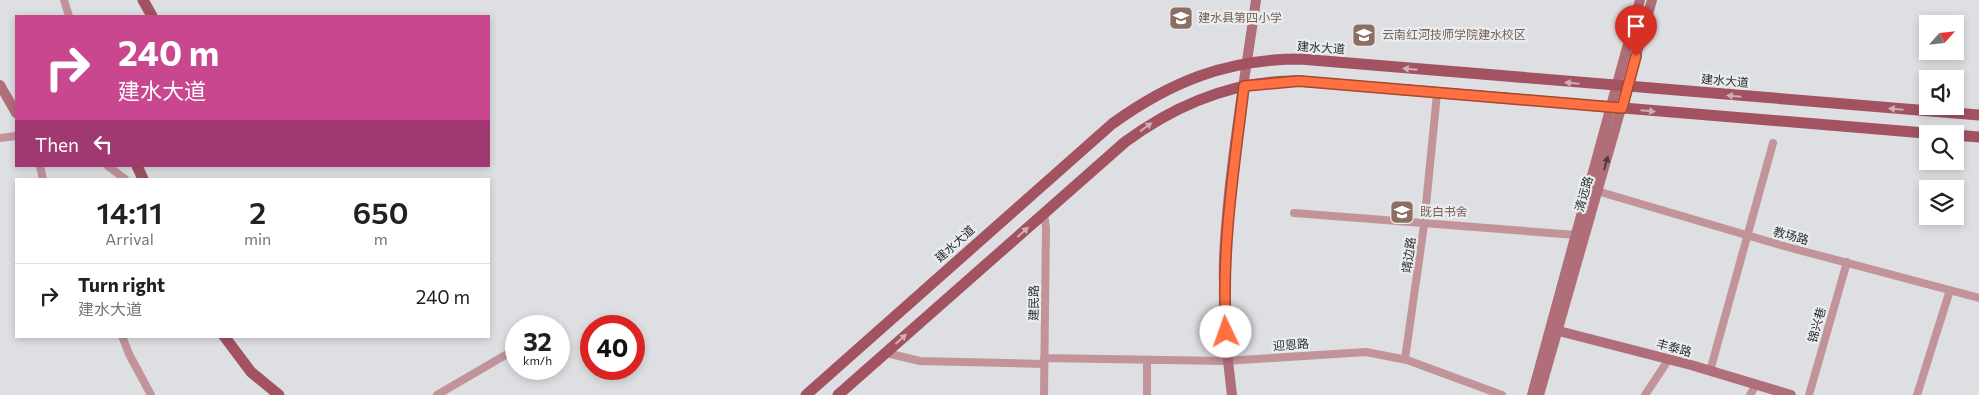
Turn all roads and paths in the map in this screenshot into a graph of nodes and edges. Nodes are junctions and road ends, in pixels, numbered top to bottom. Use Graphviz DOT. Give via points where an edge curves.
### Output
graph roads {
  1 [pos="64,0"];
  2 [pos="143,0"];
  3 [pos="1256,0"];
  4 [pos="1640,0"];
  5 [pos="1652,0"];
  6 [pos="69,15"];
  7 [pos="151,15"];
  8 [pos="1248,63"];
  9 [pos="0,85"];
  10 [pos="1244,86"];
  11 [pos="1622,87"];
  12 [pos="1437,94"];
  13 [pos="1616,108"];
  14 [pos="15,111"];
  15 [pos="1979,115"];
  16 [pos="1919,133"];
  17 [pos="15,136"];
  18 [pos="1964,136"];
  19 [pos="1979,137"];
  20 [pos="0,138"];
  21 [pos="1773,143"];
  22 [pos="109,167"];
  23 [pos="124,178"];
  24 [pos="1598,191"];
  25 [pos="1044,212"];
  26 [pos="1294,213"];
  27 [pos="1424,225"];
  28 [pos="1576,235"];
  29 [pos="1749,235"];
  30 [pos="1847,262"];
  31 [pos="1950,290"];
  32 [pos="1979,298"];
  33 [pos="1554,329"];
  34 [pos="123,338"];
  35 [pos="226,338"];
  36 [pos="886,353"];
  37 [pos="505,355"];
  38 [pos="1405,359"];
  39 [pos="1669,359"];
  40 [pos="1147,360"];
  41 [pos="1044,361"];
  42 [pos="1228,361"];
  43 [pos="1710,371"];
  44 [pos="1756,385"];
  45 [pos="151,395"];
  46 [pos="279,395"];
  47 [pos="437,395"];
  48 [pos="806,395"];
  49 [pos="838,395"];
  50 [pos="1044,395"];
  51 [pos="1147,395"];
  52 [pos="1232,395"];
  53 [pos="1502,395"];
  54 [pos="1532,395"];
  55 [pos="1539,395"];
  56 [pos="1645,395"];
  57 [pos="1750,395"];
  58 [pos="1791,395"];
  59 [pos="1809,395"];
  60 [pos="1917,395"];
  1 -- 6 [label="street"];
  2 -- 7 [label="main road"];
  3 -- 8 [label="main road"];
  4 -- 11 [label="main road, 清远路"];
  5 -- 11 [label="main road, 清远路"];
  8 -- 10 [label="main road"];
  11 -- 8 [label="main road, 建水大道, one-way" via="1300,59"];
  8 -- 48 [label="main road, 建水大道" via="1173,86 1112,124"];
  9 -- 14 [label="main road"];
  10 -- 12 [label="main road" via="1299,81"];
  25 -- 10 [label="main road, one-way" via="1152,122 1187,104"];
  10 -- 42 [label="main road" via="1224,257"];
  11 -- 13 [label="main road, 清远路"];
  15 -- 11 [label="main road, 建水大道, one-way"];
  12 -- 13 [label="main road"];
  12 -- 27 [label="street, 靖边路"];
  13 -- 16 [label="main road, one-way"];
  24 -- 13 [label="main road, 清远路, one-way"];
  13 -- 28 [label="main road, 清远路"];
  17 -- 20 [label="street"];
  18 -- 19 [label="main road"];
  21 -- 29 [label="street"];
  22 -- 23 [label="street"];
  24 -- 29 [label="street, 教场路"];
  24 -- 33 [label="main road, 清远路"];
  36 -- 25 [label="main road, one-way"];
  25 -- 41 [label="street, 建民路"];
  26 -- 27 [label="street"];
  27 -- 28 [label="street"];
  27 -- 38 [label="street, 靖边路"];
  28 -- 33 [label="main road, 清远路"];
  29 -- 30 [label="street, 教场路"];
  29 -- 43 [label="street"];
  30 -- 31 [label="street, 教场路"];
  30 -- 59 [label="street, 锦兴巷"];
  31 -- 32 [label="street, 教场路"];
  31 -- 60 [label="street"];
  33 -- 39 [label="main road, 丰泰路"];
  33 -- 54 [label="main road, 清远路"];
  33 -- 55 [label="main road, 清远路"];
  34 -- 45 [label="street"];
  35 -- 46 [label="main road" via="251,372"];
  36 -- 41 [label="street, 迎恩路" via="920,361"];
  36 -- 49 [label="main road"];
  37 -- 47 [label="street"];
  38 -- 42 [label="street, 迎恩路" via="1360,352"];
  38 -- 53 [label="street, 迎恩路"];
  39 -- 43 [label="main road, 丰泰路"];
  39 -- 56 [label="street"];
  40 -- 41 [label="street, 迎恩路"];
  40 -- 42 [label="street, 迎恩路"];
  40 -- 51 [label="street"];
  41 -- 50 [label="street, 建民路"];
  42 -- 52 [label="main road"];
  43 -- 44 [label="main road, 丰泰路"];
  44 -- 57 [label="street"];
  44 -- 58 [label="main road, 丰泰路"];
}
